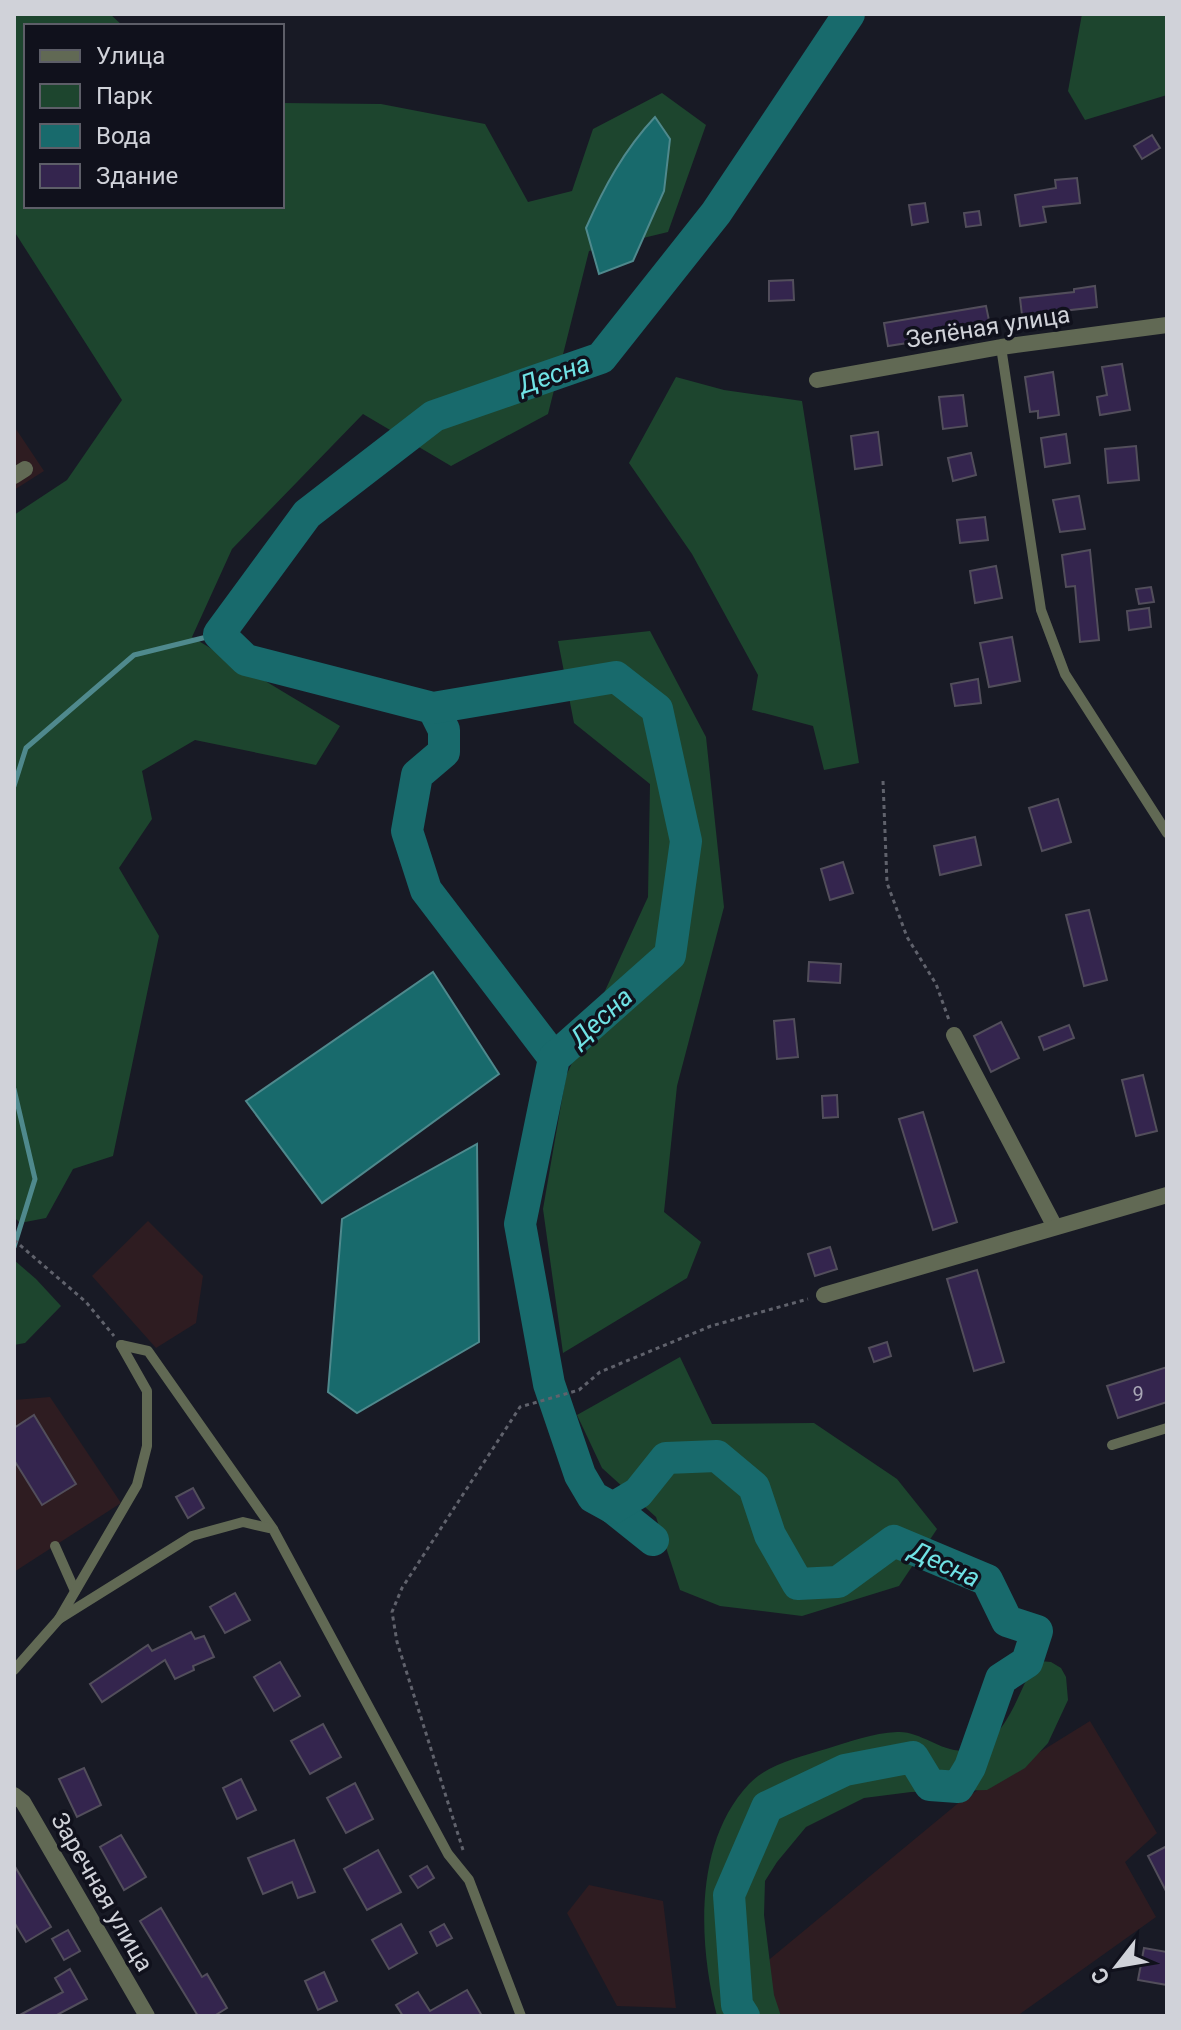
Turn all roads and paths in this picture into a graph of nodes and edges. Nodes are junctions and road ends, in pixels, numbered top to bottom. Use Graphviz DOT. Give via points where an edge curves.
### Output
graph roads {
  1 [pos="1167,325"];
  2 [pos="1001,347"];
  3 [pos="817,380"];
  4 [pos="883,781"];
  5 [pos="1167,833"];
  6 [pos="954,1035"];
  7 [pos="1167,1195"];
  8 [pos="1055,1227"];
  9 [pos="14,1240"];
  10 [pos="824,1295"];
  11 [pos="121,1345"];
  12 [pos="1167,1428"];
  13 [pos="1112,1445"];
  14 [pos="273,1529"];
  15 [pos="55,1546"];
  16 [pos="75,1591"];
  17 [pos="59,1619"];
  18 [pos="14,1670"];
  19 [pos="14,1795"];
  20 [pos="467,1860"];
  21 [pos="147,2016"];
  22 [pos="521,2016"];
  1 -- 2 [label="street, Зелёная улица"];
  2 -- 3 [label="street, Зелёная улица"];
  2 -- 5 [label="lane" via="1041,610 1065,674"];
  4 -- 6 [label="path" via="887,883 907,937 936,984"];
  6 -- 8 [label="street"];
  7 -- 8 [label="street"];
  8 -- 10 [label="street"];
  9 -- 11 [label="path" via="86,1302"];
  10 -- 20 [label="path" via="711,1326 600,1372 574,1392 520,1407 402,1588 392,1612 397,1642"];
  11 -- 14 [label="lane" via="148,1351"];
  11 -- 16 [label="lane" via="147,1391 147,1446 137,1485"];
  12 -- 13 [label="lane"];
  14 -- 17 [label="lane" via="243,1522 192,1536"];
  14 -- 22 [label="lane" via="448,1854 469,1880"];
  15 -- 16 [label="lane"];
  16 -- 17 [label="lane"];
  17 -- 18 [label="lane"];
  19 -- 21 [label="street, Заречная улица" via="23,1802"];
}
